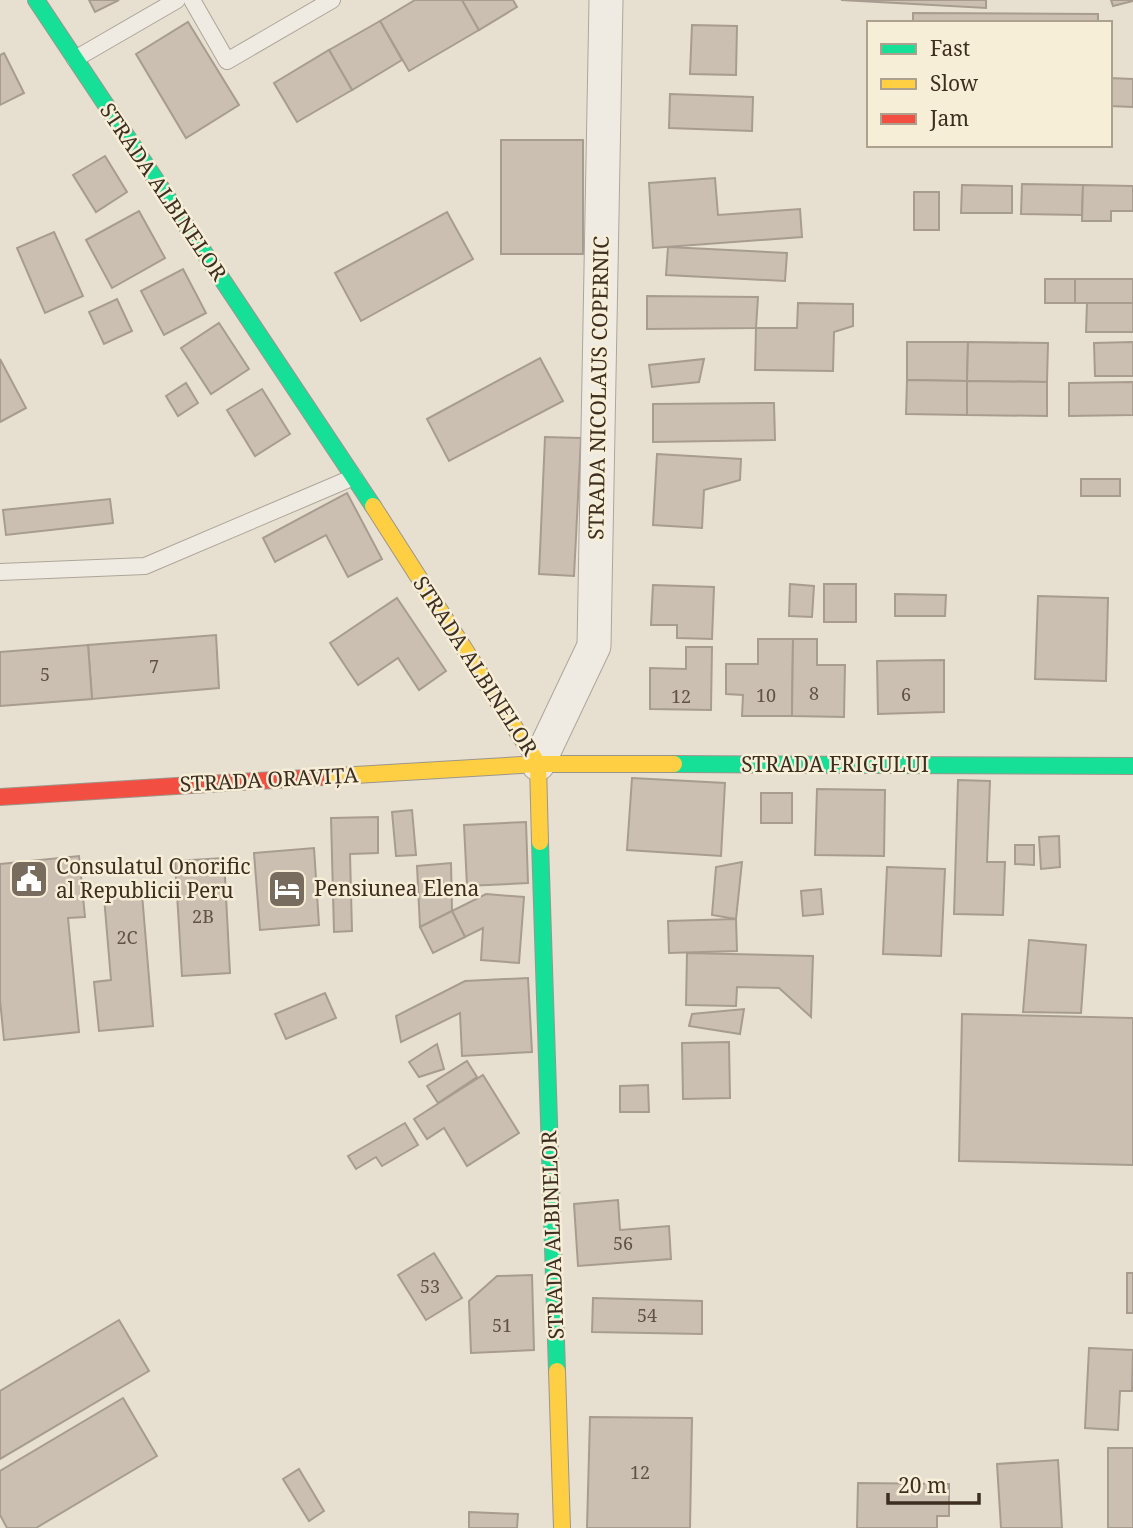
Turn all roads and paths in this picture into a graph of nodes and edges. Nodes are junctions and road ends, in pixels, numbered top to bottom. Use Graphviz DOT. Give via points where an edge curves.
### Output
graph roads {
  1 [pos="36,0"];
  2 [pos="177,0"];
  3 [pos="192,0"];
  4 [pos="332,0"];
  5 [pos="606,0"];
  6 [pos="75,59"];
  7 [pos="354,477"];
  8 [pos="0,572"];
  9 [pos="538,764"];
  10 [pos="1133,766"];
  11 [pos="0,797"];
  12 [pos="562,1528"];
  1 -- 6 [label="street, STRADA ALBINELOR"];
  2 -- 6 [label="lane"];
  3 -- 4 [label="lane" via="227,61"];
  5 -- 9 [label="street, STRADA NICOLAUS COPERNIC" via="594,646"];
  6 -- 7 [label="street, STRADA ALBINELOR"];
  7 -- 8 [label="lane" via="145,566"];
  7 -- 9 [label="street, STRADA ALBINELOR"];
  9 -- 10 [label="street, STRADA FRIGULUI"];
  9 -- 11 [label="street, STRADA ORAVIȚA"];
  9 -- 12 [label="street, STRADA ALBINELOR"];
}
